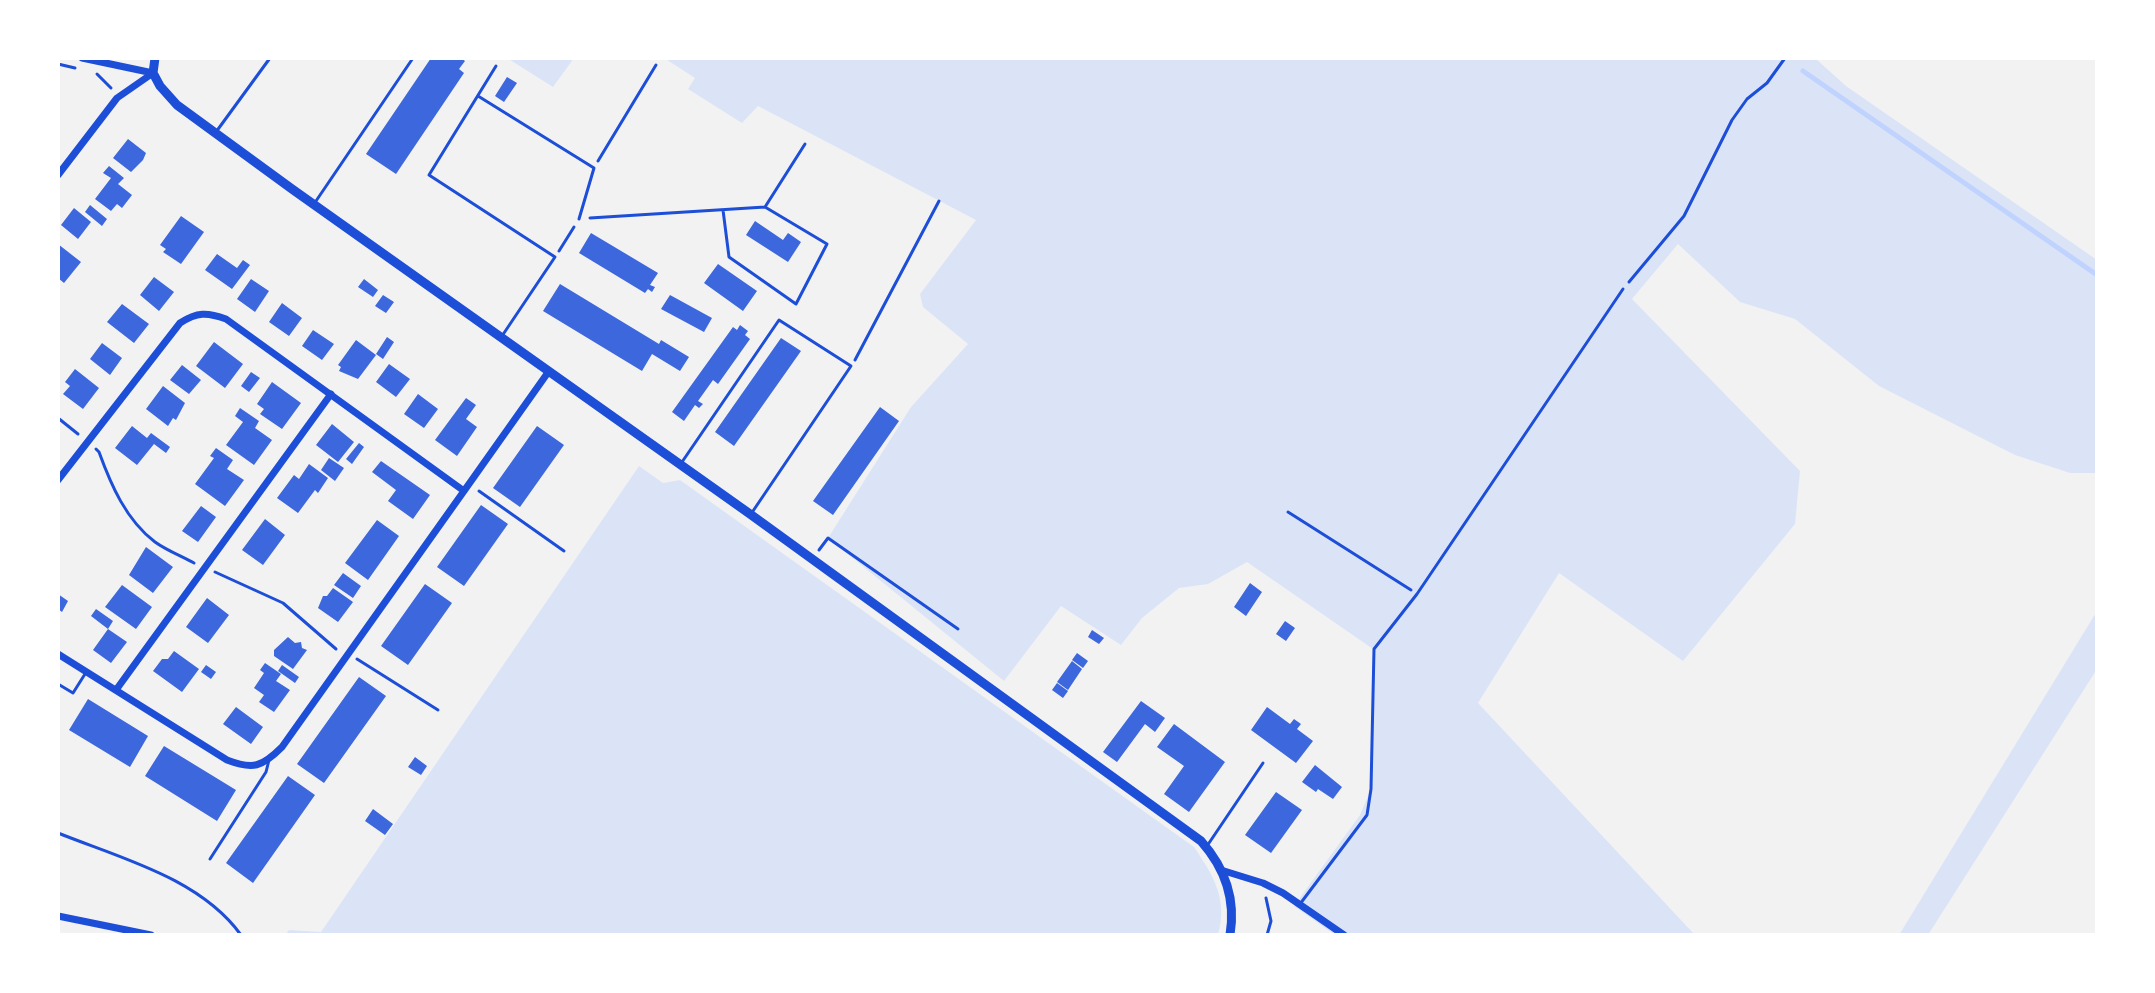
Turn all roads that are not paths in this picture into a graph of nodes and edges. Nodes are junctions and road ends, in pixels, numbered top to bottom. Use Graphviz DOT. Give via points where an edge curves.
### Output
graph roads {
  1 [pos="82,58"];
  2 [pos="155,58"];
  3 [pos="270,58"];
  4 [pos="413,58"];
  5 [pos="496,66"];
  6 [pos="153,73"];
  7 [pos="478,96"];
  8 [pos="216,132"];
  9 [pos="58,175"];
  10 [pos="313,204"];
  11 [pos="579,219"];
  12 [pos="1623,289"];
  13 [pos="501,336"];
  14 [pos="549,371"];
  15 [pos="331,394"];
  16 [pos="680,465"];
  17 [pos="58,480"];
  18 [pos="467,488"];
  19 [pos="750,514"];
  20 [pos="58,654"];
  21 [pos="87,672"];
  22 [pos="58,684"];
  23 [pos="116,690"];
  24 [pos="269,760"];
  25 [pos="1263,763"];
  26 [pos="1206,847"];
  27 [pos="210,859"];
  28 [pos="1221,870"];
  29 [pos="1300,904"];
  30 [pos="58,916"];
  31 [pos="151,935"];
  32 [pos="1230,935"];
  33 [pos="1344,935"];
  1 -- 6 [label="street"];
  2 -- 6 [label="street"];
  3 -- 8 [label="lane"];
  4 -- 10 [label="lane"];
  5 -- 7 [label="lane"];
  6 -- 8 [label="street" via="177,105"];
  6 -- 9 [label="street" via="117,98"];
  7 -- 11 [label="lane" via="594,168"];
  7 -- 13 [label="lane" via="429,175 555,257"];
  8 -- 10 [label="street"];
  10 -- 13 [label="street"];
  12 -- 29 [label="lane" via="1417,594 1374,649 1367,815"];
  13 -- 14 [label="street"];
  14 -- 16 [label="street"];
  14 -- 18 [label="street"];
  15 -- 17 [label="street" via="226,319 210,313 193,315 180,323"];
  15 -- 18 [label="street"];
  15 -- 23 [label="street"];
  16 -- 19 [label="street"];
  16 -- 19 [label="lane" via="779,320 851,366"];
  18 -- 24 [label="street"];
  19 -- 26 [label="street"];
  20 -- 21 [label="street"];
  21 -- 22 [label="lane" via="73,693"];
  21 -- 23 [label="street"];
  23 -- 24 [label="street" via="227,760 254,766"];
  24 -- 27 [label="lane"];
  25 -- 26 [label="lane"];
  26 -- 28 [label="street"];
  28 -- 29 [label="street" via="1263,883"];
  28 -- 32 [label="street" via="1232,907"];
  29 -- 33 [label="street"];
  30 -- 31 [label="street"];
}
